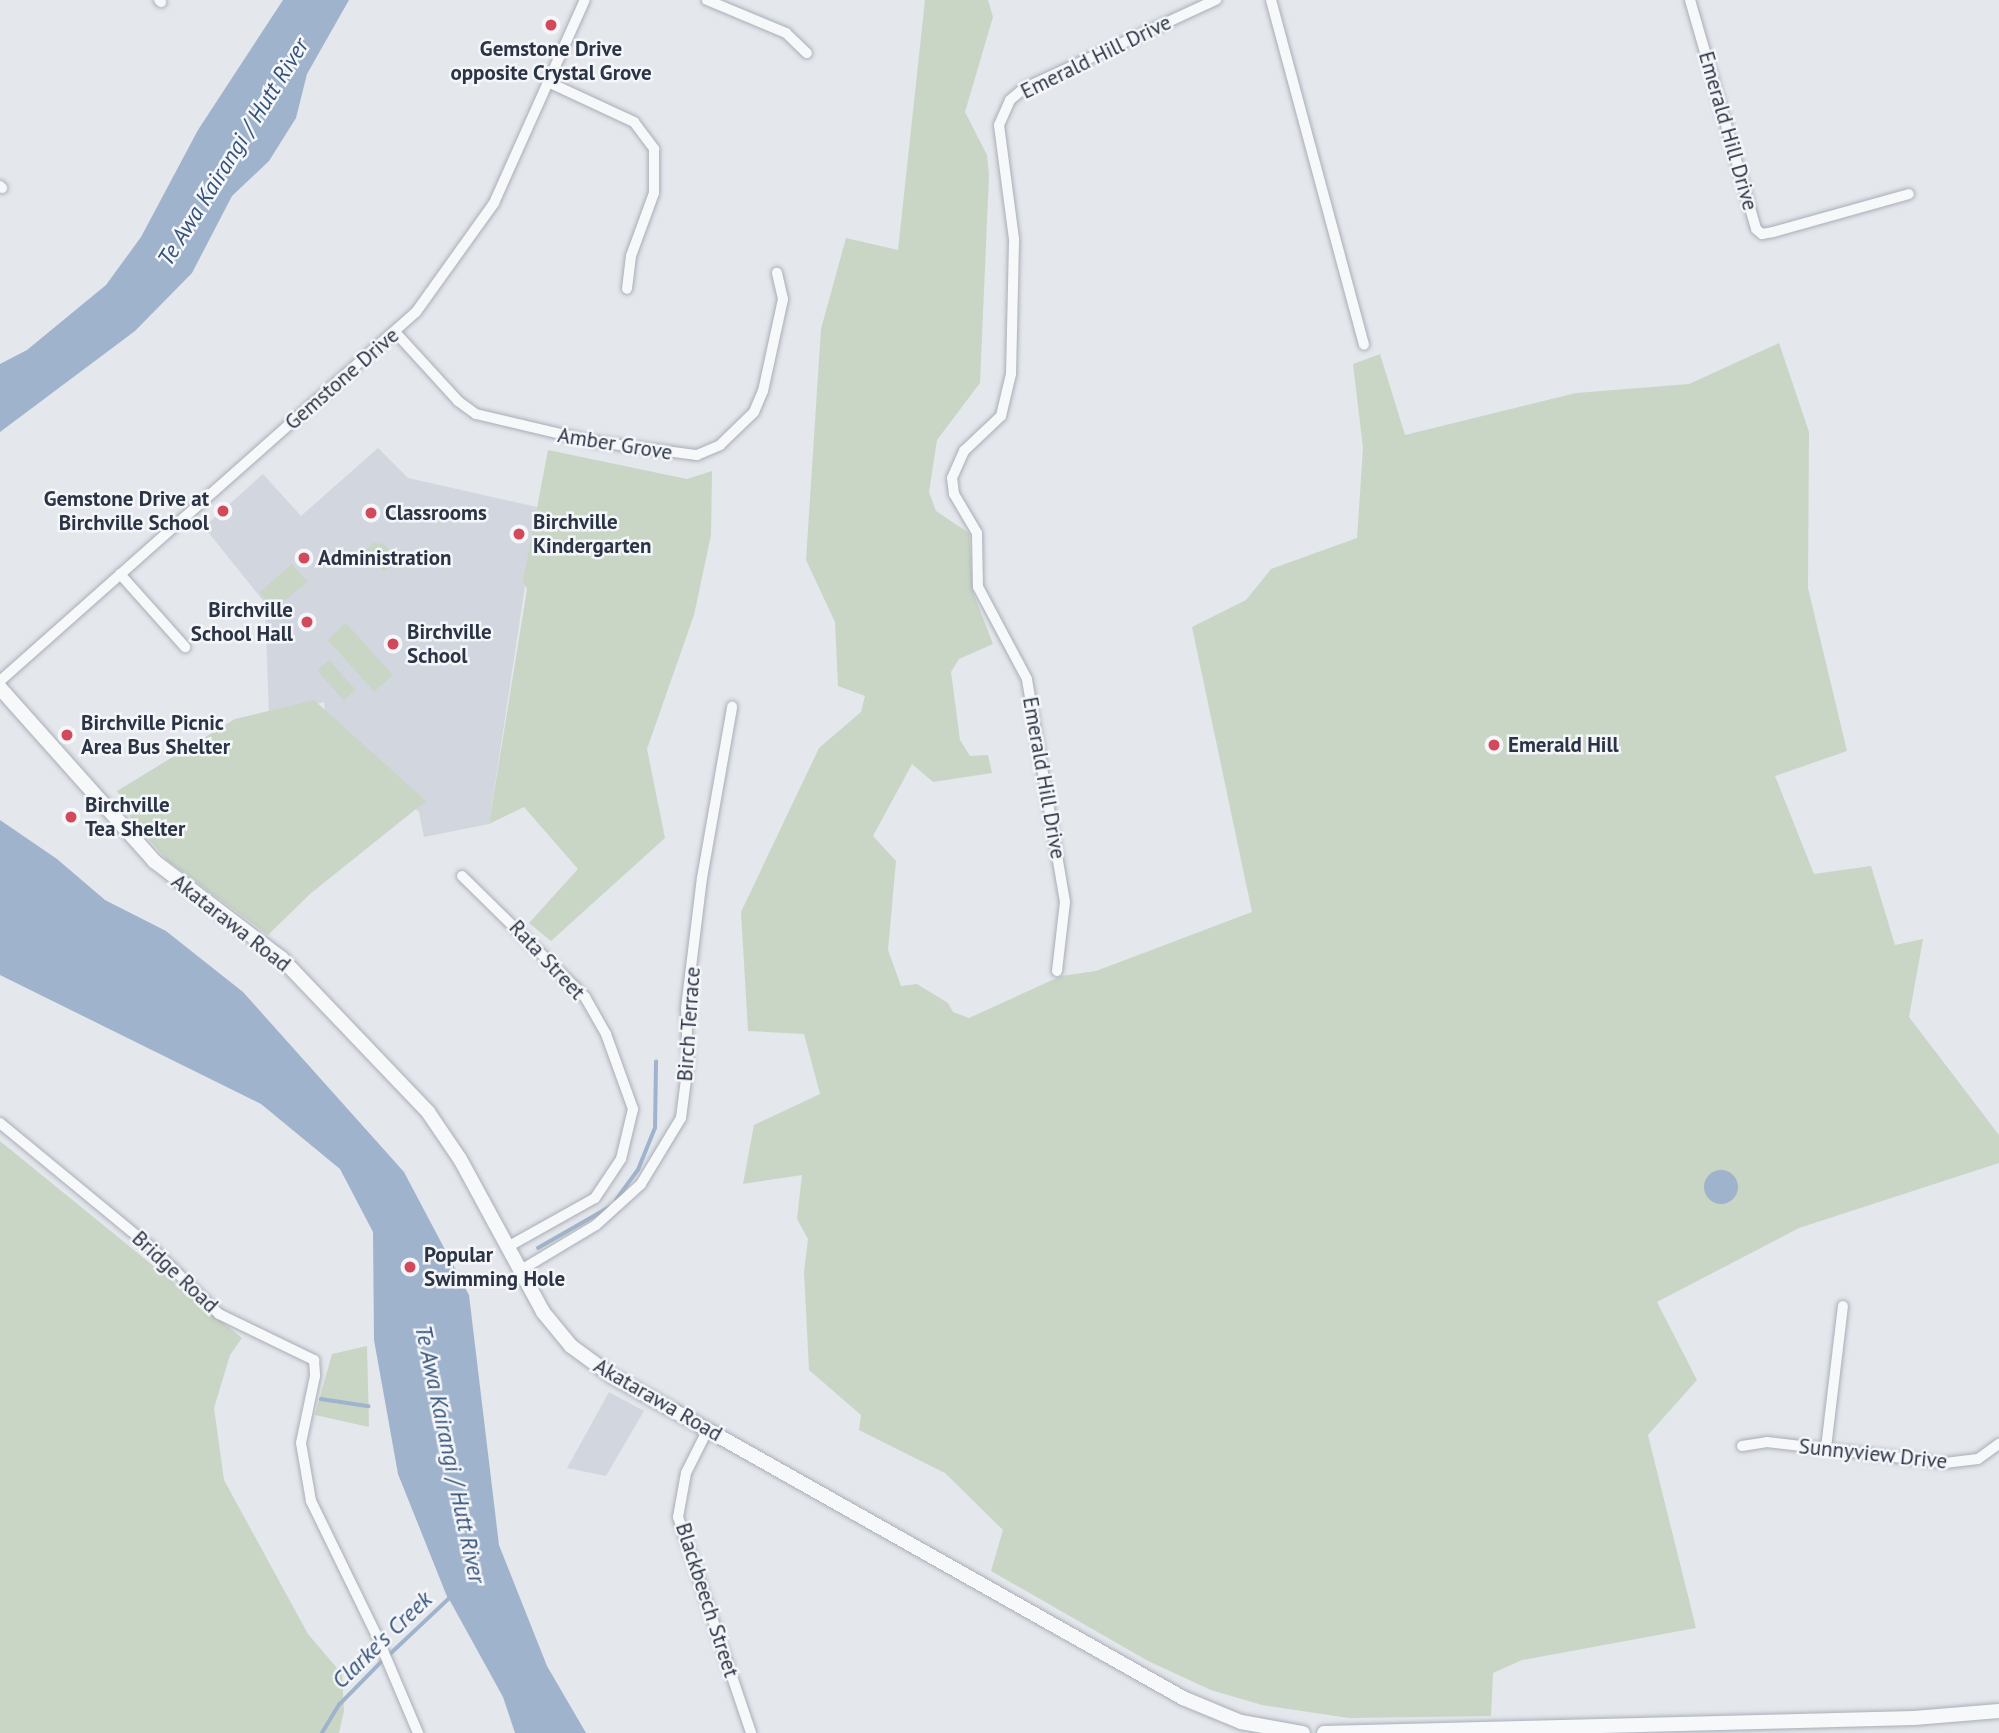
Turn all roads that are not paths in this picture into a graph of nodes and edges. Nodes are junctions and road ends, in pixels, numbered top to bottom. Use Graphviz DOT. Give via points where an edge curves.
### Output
graph roads {
  1 [pos="585,0"];
  2 [pos="707,0"];
  3 [pos="1216,0"];
  4 [pos="1271,0"];
  5 [pos="1690,0"];
  6 [pos="807,53"];
  7 [pos="550,83"];
  8 [pos="1909,194"];
  9 [pos="778,273"];
  10 [pos="627,289"];
  11 [pos="396,333"];
  12 [pos="1364,345"];
  13 [pos="120,574"];
  14 [pos="185,647"];
  15 [pos="0,681"];
  16 [pos="0,688"];
  17 [pos="732,707"];
  18 [pos="462,876"];
  19 [pos="1057,971"];
  20 [pos="0,1123"];
  21 [pos="509,1246"];
  22 [pos="521,1270"];
  23 [pos="1843,1306"];
  24 [pos="708,1429"];
  25 [pos="1999,1444"];
  26 [pos="1742,1446"];
  27 [pos="1826,1448"];
  28 [pos="1999,1711"];
  29 [pos="1383,1732"];
  30 [pos="418,1733"];
  31 [pos="751,1733"];
  32 [pos="1303,1733"];
  33 [pos="1324,1733"];
  1 -- 7 [label="street, Gemstone Drive"];
  2 -- 6 [label="street" via="786,33"];
  3 -- 19 [label="street, Emerald Hill Drive" via="1023,89 1010,100 999,125 1014,239 1011,374 1001,416 964,451 951,478 954,494 977,533 978,587 1027,679 1065,902"];
  4 -- 12 [label="street"];
  5 -- 8 [label="street, Emerald Hill Drive" via="1756,229 1762,234 1773,232"];
  7 -- 10 [label="street" via="634,121 654,149 654,193 631,256"];
  7 -- 11 [label="street, Gemstone Drive" via="512,170 476,234"];
  9 -- 11 [label="street, Amber Grove" via="783,299 754,412 730,438 697,455 578,439 475,414"];
  11 -- 13 [label="street, Gemstone Drive"];
  13 -- 14 [label="street"];
  13 -- 15 [label="street, Gemstone Drive"];
  16 -- 21 [label="street, Akatarawa Road" via="154,861 281,958 428,1112"];
  17 -- 22 [label="street, Birch Terrace" via="702,878 686,1008 688,1064 681,1118 641,1184 596,1225"];
  18 -- 21 [label="street, Rata Street" via="585,997 607,1034 634,1109 621,1159 595,1198"];
  20 -- 30 [label="street, Bridge Road" via="153,1249 219,1314 314,1360 301,1443 303,1466 324,1535 376,1634"];
  21 -- 22 [label="street, Akatarawa Road"];
  22 -- 24 [label="street, Akatarawa Road" via="543,1312 572,1346 612,1376"];
  23 -- 27 [label="street"];
  24 -- 31 [label="street, Blackbeech Street" via="686,1472 678,1517"];
  24 -- 32 [label="street, Akatarawa Road" via="1183,1698 1241,1722"];
  25 -- 27 [label="street, Sunnyview Drive" via="1978,1459 1945,1463"];
  26 -- 27 [label="street, Sunnyview Drive" via="1767,1442"];
  28 -- 29 [label="street" via="1914,1718"];
  29 -- 33 [label="street"];
}
